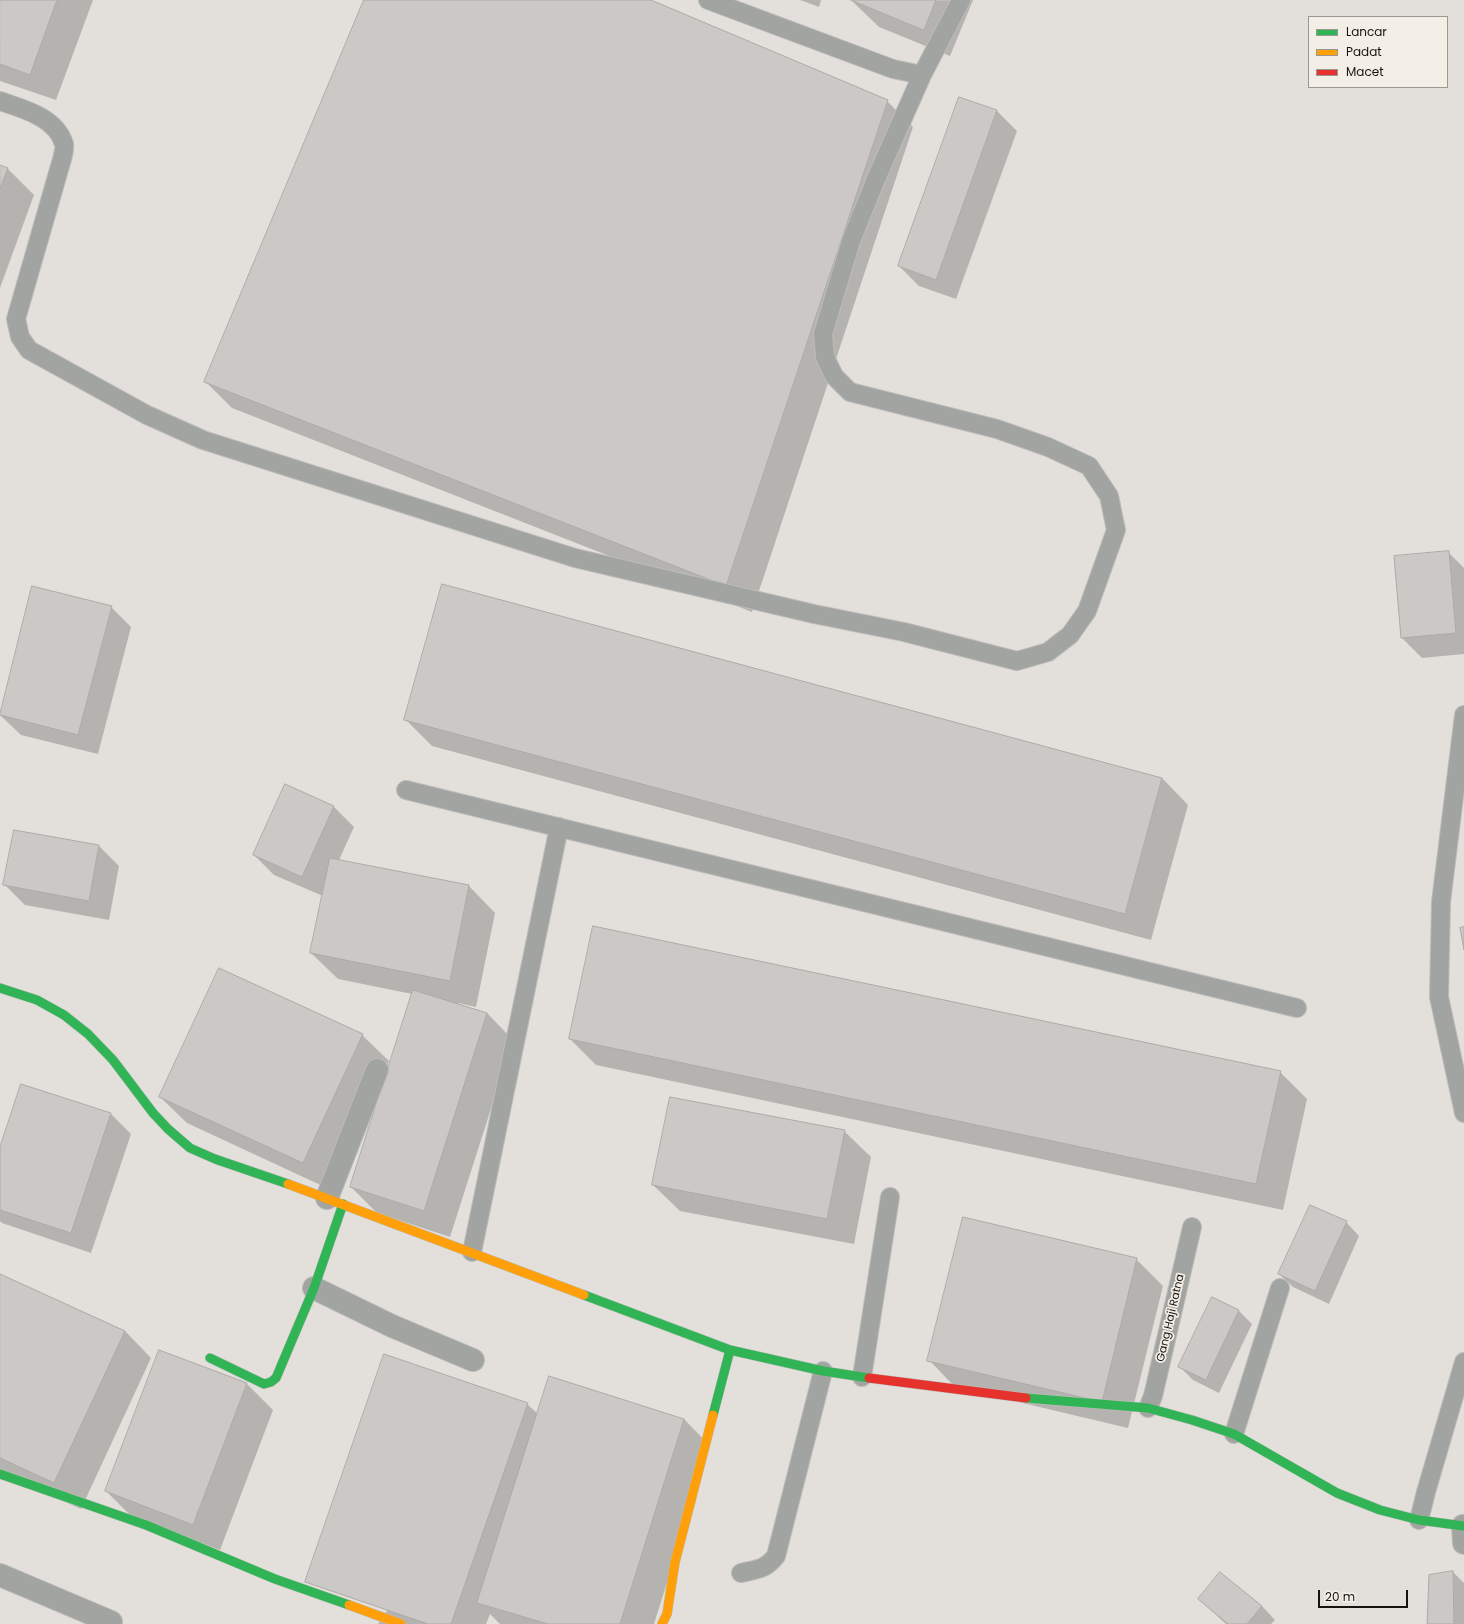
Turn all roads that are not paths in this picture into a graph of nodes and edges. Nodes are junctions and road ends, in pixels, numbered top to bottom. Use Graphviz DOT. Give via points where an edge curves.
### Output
graph roads {
  1 [pos="708,0"];
  2 [pos="961,0"];
  3 [pos="922,75"];
  4 [pos="0,101"];
  5 [pos="1464,715"];
  6 [pos="406,790"];
  7 [pos="559,827"];
  8 [pos="0,988"];
  9 [pos="1297,1008"];
  10 [pos="377,1070"];
  11 [pos="1464,1113"];
  12 [pos="890,1197"];
  13 [pos="335,1201"];
  14 [pos="1192,1227"];
  15 [pos="472,1252"];
  16 [pos="314,1288"];
  17 [pos="1280,1288"];
  18 [pos="730,1350"];
  19 [pos="210,1358"];
  20 [pos="473,1360"];
  21 [pos="1464,1362"];
  22 [pos="823,1371"];
  23 [pos="862,1377"];
  24 [pos="1148,1408"];
  25 [pos="1234,1434"];
  26 [pos="0,1474"];
  27 [pos="1419,1520"];
  28 [pos="1464,1532"];
  29 [pos="741,1573"];
  30 [pos="0,1575"];
  31 [pos="111,1622"];
  32 [pos="401,1624"];
  33 [pos="662,1624"];
  1 -- 3 [label="lane" via="893,69"];
  2 -- 3 [label="lane"];
  3 -- 4 [label="lane" via="851,241 823,334 825,357 834,376 850,392 997,429 1048,447 1089,466 1109,496 1116,530 1088,611 1070,634 1048,652 1018,661 904,632 814,614 575,558 203,440 147,415 29,350 20,336 16,319 64,145 57,130 37,114"];
  5 -- 11 [label="lane" via="1442,902 1439,997"];
  6 -- 7 [label="lane"];
  7 -- 9 [label="lane"];
  7 -- 15 [label="lane"];
  8 -- 13 [label="street" via="37,1000 64,1015 88,1034 113,1060 163,1124 190,1148"];
  10 -- 13 [label="street"];
  12 -- 23 [label="lane"];
  13 -- 15 [label="street"];
  13 -- 16 [label="street"];
  14 -- 24 [label="lane, Gang Haji Ratna" via="1153,1396"];
  15 -- 18 [label="street"];
  16 -- 19 [label="street" via="276,1378 264,1384"];
  16 -- 20 [label="street" via="392,1326"];
  17 -- 25 [label="lane"];
  18 -- 22 [label="street"];
  18 -- 33 [label="street" via="675,1562"];
  21 -- 27 [label="lane"];
  22 -- 23 [label="street"];
  22 -- 29 [label="lane" via="776,1556 766,1567"];
  23 -- 24 [label="street" via="1007,1397"];
  24 -- 25 [label="street"];
  25 -- 27 [label="street" via="1337,1492 1380,1510"];
  26 -- 32 [label="street" via="146,1525 275,1580"];
  27 -- 28 [label="street"];
  30 -- 31 [label="street"];
}
